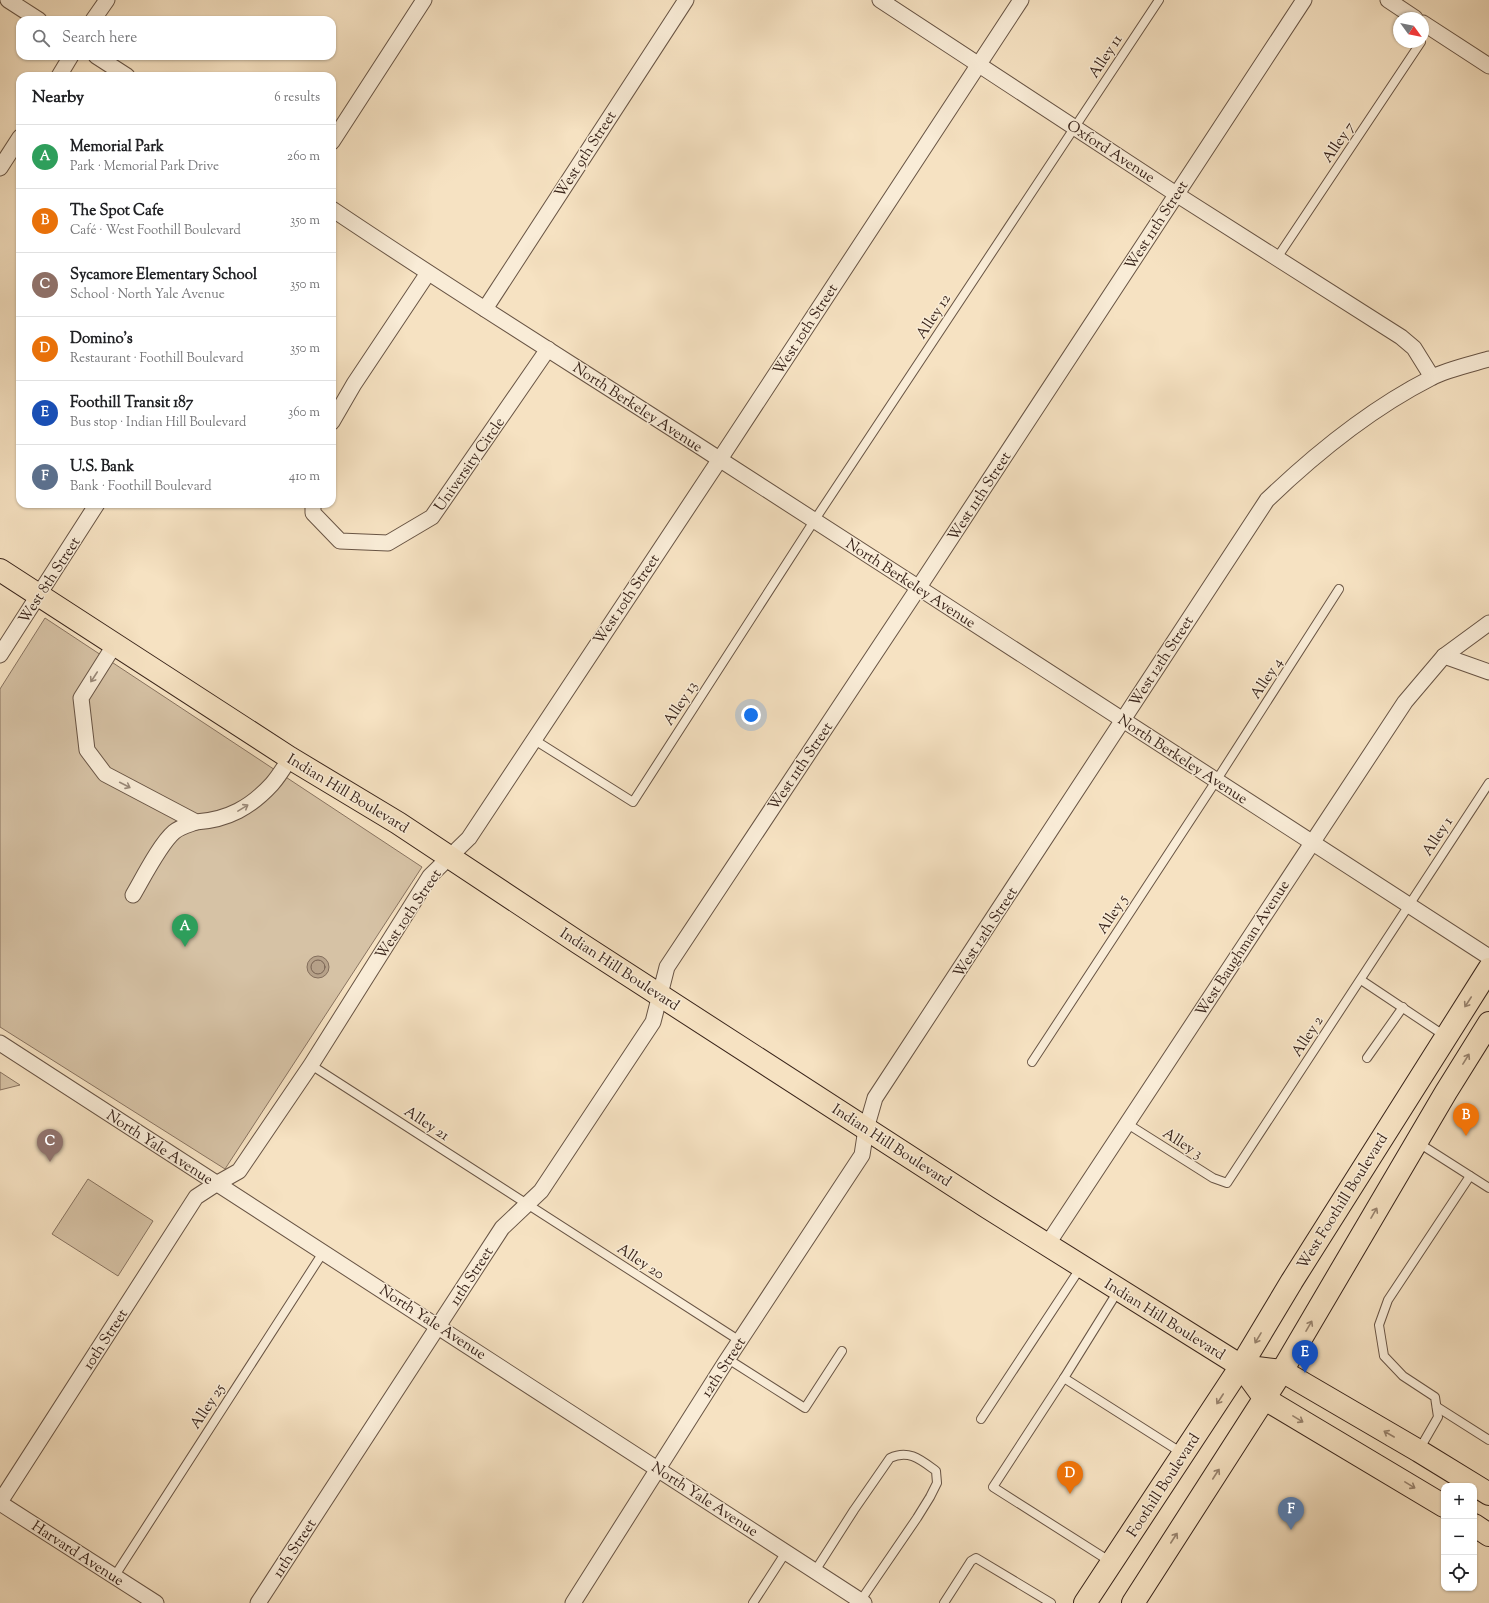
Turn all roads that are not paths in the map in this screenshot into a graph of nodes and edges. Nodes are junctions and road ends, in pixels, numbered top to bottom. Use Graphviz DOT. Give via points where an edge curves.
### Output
graph roads {
  1 [pos="8,0"];
  2 [pos="107,0"];
  3 [pos="424,0"];
  4 [pos="686,0"];
  5 [pos="880,0"];
  6 [pos="1021,0"];
  7 [pos="1159,0"];
  8 [pos="1304,0"];
  9 [pos="1388,0"];
  10 [pos="1406,12"];
  11 [pos="34,16"];
  12 [pos="96,16"];
  13 [pos="1429,32"];
  14 [pos="1417,48"];
  15 [pos="69,60"];
  16 [pos="102,60"];
  17 [pos="979,65"];
  18 [pos="1489,66"];
  19 [pos="62,72"];
  20 [pos="121,72"];
  21 [pos="1075,127"];
  22 [pos="336,136"];
  23 [pos="16,143"];
  24 [pos="0,168"];
  25 [pos="1176,194"];
  26 [pos="336,212"];
  27 [pos="1277,258"];
  28 [pos="428,273"];
  29 [pos="485,309"];
  30 [pos="548,348"];
  31 [pos="1489,359"];
  32 [pos="1432,377"];
  33 [pos="336,415"];
  34 [pos="720,459"];
  35 [pos="94,508"];
  36 [pos="314,508"];
  37 [pos="814,521"];
  38 [pos="0,570"];
  39 [pos="919,587"];
  40 [pos="1340,589"];
  41 [pos="39,595"];
  42 [pos="1489,623"];
  43 [pos="115,644"];
  44 [pos="0,655"];
  45 [pos="1444,656"];
  46 [pos="1489,672"];
  47 [pos="1123,720"];
  48 [pos="533,739"];
  49 [pos="290,758"];
  50 [pos="1216,781"];
  51 [pos="1489,783"];
  52 [pos="196,822"];
  53 [pos="1312,842"];
  54 [pos="449,857"];
  55 [pos="133,895"];
  56 [pos="1409,905"];
  57 [pos="1489,957"];
  58 [pos="1489,969"];
  59 [pos="1361,980"];
  60 [pos="660,995"];
  61 [pos="1403,1007"];
  62 [pos="1489,1022"];
  63 [pos="1446,1036"];
  64 [pos="0,1043"];
  65 [pos="1367,1058"];
  66 [pos="1032,1062"];
  67 [pos="311,1065"];
  68 [pos="1126,1123"];
  69 [pos="866,1129"];
  70 [pos="1416,1142"];
  71 [pos="1470,1176"];
  72 [pos="1227,1183"];
  73 [pos="216,1184"];
  74 [pos="1489,1188"];
  75 [pos="527,1205"];
  76 [pos="1047,1244"];
  77 [pos="324,1251"];
  78 [pos="1082,1267"];
  79 [pos="1119,1290"];
  80 [pos="438,1326"];
  81 [pos="740,1341"];
  82 [pos="842,1350"];
  83 [pos="728,1359"];
  84 [pos="1241,1366"];
  85 [pos="1282,1372"];
  86 [pos="1064,1378"];
  87 [pos="1265,1399"];
  88 [pos="1437,1407"];
  89 [pos="981,1419"];
  90 [pos="1489,1440"];
  91 [pos="1419,1451"];
  92 [pos="1184,1454"];
  93 [pos="659,1469"];
  94 [pos="1489,1494"];
  95 [pos="0,1502"];
  96 [pos="1441,1504"];
  97 [pos="1477,1527"];
  98 [pos="1489,1535"];
  99 [pos="786,1552"];
  100 [pos="1112,1563"];
  101 [pos="815,1571"];
  102 [pos="114,1577"];
  103 [pos="862,1602"];
  104 [pos="156,1603"];
  105 [pos="258,1603"];
  106 [pos="573,1603"];
  107 [pos="753,1603"];
  108 [pos="944,1603"];
  109 [pos="1051,1603"];
  110 [pos="1085,1603"];
  111 [pos="1133,1603"];
  1 -- 11 [label="street"];
  2 -- 12 [label="street"];
  3 -- 22 [label="street"];
  4 -- 29 [label="street, West 9th Street"];
  5 -- 17 [label="street, Oxford Avenue"];
  6 -- 17 [label="street, West 10th Street"];
  7 -- 21 [label="lane, Alley 11"];
  8 -- 25 [label="street, West 11th Street"];
  9 -- 10 [label="street"];
  13 -- 18 [label="street"];
  14 -- 27 [label="lane, Alley 7"];
  15 -- 19 [label="street"];
  16 -- 20 [label="street"];
  17 -- 21 [label="street, Oxford Avenue"];
  17 -- 34 [label="street, West 10th Street"];
  21 -- 25 [label="street, Oxford Avenue"];
  21 -- 37 [label="lane, Alley 12"];
  23 -- 24 [label="street"];
  25 -- 27 [label="street, Oxford Avenue"];
  25 -- 39 [label="street, West 11th Street"];
  26 -- 28 [label="street, North Berkeley Avenue"];
  27 -- 32 [label="street, Oxford Avenue" via="1401,337 1414,348"];
  28 -- 29 [label="street, North Berkeley Avenue"];
  28 -- 33 [label="street"];
  29 -- 30 [label="street, North Berkeley Avenue"];
  30 -- 34 [label="street, North Berkeley Avenue"];
  30 -- 36 [label="street, University Circle" via="432,518 388,543 340,541 313,513"];
  31 -- 32 [label="street, West 12th Street"];
  32 -- 47 [label="street, West 12th Street" via="1366,417 1301,467 1267,500"];
  34 -- 37 [label="street, North Berkeley Avenue"];
  34 -- 48 [label="street, West 10th Street"];
  35 -- 41 [label="street, West 8th Street"];
  37 -- 39 [label="street, North Berkeley Avenue"];
  37 -- 48 [label="lane, Alley 13" via="633,802"];
  38 -- 41 [label="main road, Indian Hill Boulevard"];
  39 -- 47 [label="street, North Berkeley Avenue"];
  39 -- 60 [label="street, West 11th Street" via="667,967"];
  40 -- 50 [label="lane, Alley 4"];
  41 -- 43 [label="main road, Indian Hill Boulevard"];
  41 -- 44 [label="street, West 8th Street"];
  42 -- 45 [label="street, West Baughman Avenue"];
  43 -- 49 [label="main road, Indian Hill Boulevard"];
  43 -- 52 [label="street, one-way" via="81,698 87,750 105,774"];
  45 -- 46 [label="street"];
  45 -- 53 [label="street, West Baughman Avenue" via="1405,702"];
  47 -- 50 [label="street, North Berkeley Avenue"];
  47 -- 69 [label="street, West 12th Street" via="875,1098"];
  48 -- 54 [label="street, West 10th Street" via="469,838"];
  52 -- 49 [label="street, one-way" via="213,821 246,806 273,783"];
  49 -- 54 [label="main road, Indian Hill Boulevard"];
  50 -- 53 [label="street, North Berkeley Avenue"];
  50 -- 66 [label="lane, Alley 5"];
  51 -- 56 [label="lane, Alley 1"];
  52 -- 55 [label="street" via="173,833"];
  53 -- 56 [label="street, North Berkeley Avenue"];
  53 -- 68 [label="street, West Baughman Avenue"];
  54 -- 60 [label="main road, Indian Hill Boulevard"];
  54 -- 67 [label="street, West 10th Street" via="430,876"];
  56 -- 57 [label="street, North Berkeley Avenue"];
  56 -- 59 [label="lane, Alley 2"];
  58 -- 63 [label="main road, one-way"];
  59 -- 61 [label="lane"];
  59 -- 72 [label="lane, Alley 2"];
  60 -- 69 [label="main road, Indian Hill Boulevard"];
  60 -- 75 [label="street, 11th Street" via="653,1022 541,1191"];
  61 -- 63 [label="lane"];
  61 -- 65 [label="lane"];
  70 -- 62 [label="main road, one-way"];
  63 -- 84 [label="main road, West Foothill Boulevard, one-way"];
  64 -- 73 [label="street, North Yale Avenue"];
  67 -- 73 [label="street, West 10th Street" via="239,1171"];
  67 -- 75 [label="lane, Alley 21"];
  68 -- 72 [label="lane, Alley 3" via="1213,1178"];
  68 -- 76 [label="street, West Baughman Avenue"];
  69 -- 76 [label="main road, Indian Hill Boulevard"];
  69 -- 81 [label="street, 12th Street" via="862,1155"];
  70 -- 71 [label="lane"];
  85 -- 70 [label="main road, one-way"];
  71 -- 74 [label="lane"];
  71 -- 88 [label="lane" via="1388,1300 1379,1325 1384,1356 1403,1376 1435,1397"];
  73 -- 77 [label="street, North Yale Avenue"];
  73 -- 95 [label="street, 10th Street" via="196,1197"];
  75 -- 80 [label="street, 11th Street" via="502,1228"];
  75 -- 81 [label="lane, Alley 20"];
  76 -- 78 [label="main road, Indian Hill Boulevard"];
  77 -- 80 [label="street, North Yale Avenue"];
  77 -- 102 [label="lane, Alley 25"];
  78 -- 79 [label="main road, Indian Hill Boulevard"];
  78 -- 89 [label="lane"];
  79 -- 84 [label="main road, Indian Hill Boulevard"];
  79 -- 86 [label="lane"];
  80 -- 93 [label="street, North Yale Avenue"];
  80 -- 105 [label="street, 11th Street"];
  81 -- 83 [label="street, 12th Street"];
  82 -- 83 [label="lane" via="805,1408"];
  83 -- 93 [label="street, 12th Street"];
  84 -- 85 [label="main road, Indian Hill Boulevard"];
  84 -- 87 [label="main road, Indian Hill Boulevard"];
  84 -- 92 [label="main road, Foothill Boulevard, one-way"];
  85 -- 87 [label="main road"];
  91 -- 85 [label="main road, Indian Hill Boulevard, one-way"];
  86 -- 92 [label="lane"];
  86 -- 100 [label="lane" via="993,1487"];
  87 -- 96 [label="main road, Indian Hill Boulevard, one-way"];
  111 -- 87 [label="main road, one-way"];
  88 -- 90 [label="lane"];
  88 -- 91 [label="lane" via="1438,1417"];
  91 -- 94 [label="main road, Indian Hill Boulevard"];
  92 -- 100 [label="main road, Foothill Boulevard"];
  93 -- 99 [label="street, North Yale Avenue"];
  93 -- 106 [label="street, 12th Street"];
  95 -- 102 [label="street, Harvard Avenue"];
  97 -- 98 [label="main road"];
  99 -- 101 [label="street, North Yale Avenue"];
  99 -- 107 [label="lane"];
  100 -- 110 [label="main road, Foothill Boulevard"];
  101 -- 103 [label="street, North Yale Avenue"];
  101 -- 103 [label="lane" via="890,1458 898,1454 908,1455 925,1463 936,1471 937,1483 918,1518"];
  102 -- 104 [label="street, Harvard Avenue"];
  108 -- 109 [label="lane" via="970,1562 976,1558"];
}
